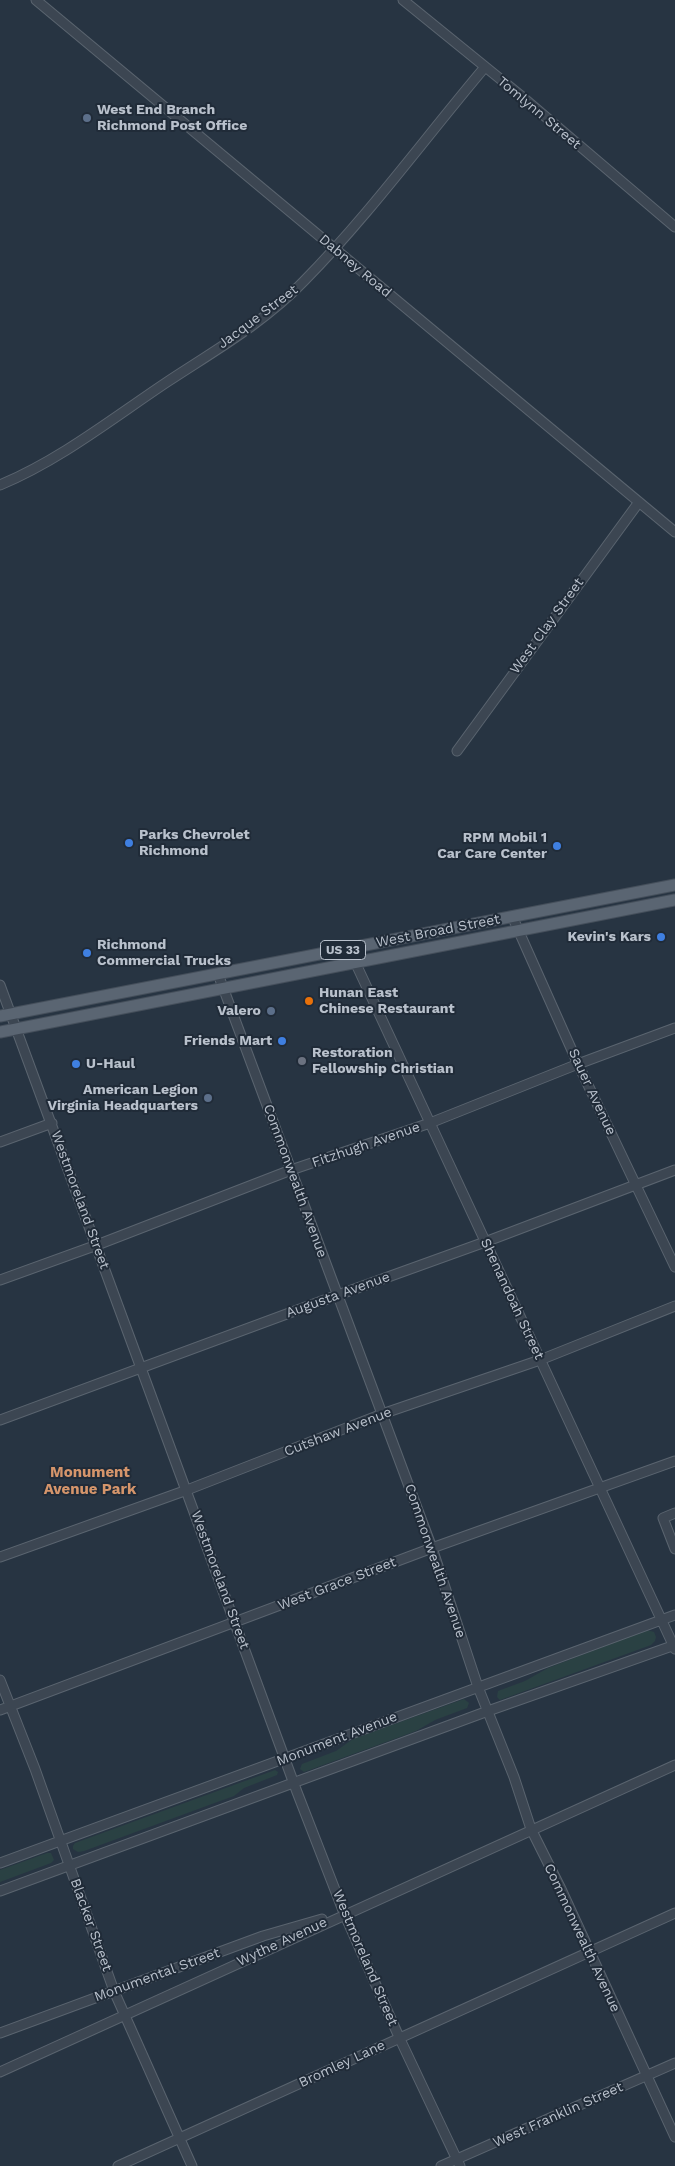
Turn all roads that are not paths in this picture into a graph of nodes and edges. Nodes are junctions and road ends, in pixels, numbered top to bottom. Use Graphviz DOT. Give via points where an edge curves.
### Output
graph roads {
  1 [pos="36,0"];
  2 [pos="403,0"];
  3 [pos="485,67"];
  4 [pos="675,226"];
  5 [pos="334,248"];
  6 [pos="0,485"];
  7 [pos="638,502"];
  8 [pos="675,532"];
  9 [pos="457,752"];
  10 [pos="675,886"];
  11 [pos="675,900"];
  12 [pos="512,916"];
  13 [pos="518,930"];
  14 [pos="349,948"];
  15 [pos="355,962"];
  16 [pos="218,974"];
  17 [pos="0,985"];
  18 [pos="223,988"];
  19 [pos="5,1015"];
  20 [pos="16,1028"];
  21 [pos="675,1028"];
  22 [pos="0,1032"];
  23 [pos="578,1064"];
  24 [pos="52,1123"];
  25 [pos="430,1123"];
  26 [pos="0,1142"];
  27 [pos="291,1170"];
  28 [pos="675,1170"];
  29 [pos="636,1185"];
  30 [pos="485,1242"];
  31 [pos="97,1245"];
  32 [pos="675,1267"];
  33 [pos="0,1280"];
  34 [pos="338,1295"];
  35 [pos="675,1306"];
  36 [pos="540,1360"];
  37 [pos="142,1368"];
  38 [pos="382,1414"];
  39 [pos="0,1420"];
  40 [pos="675,1461"];
  41 [pos="600,1489"];
  42 [pos="186,1490"];
  43 [pos="675,1513"];
  44 [pos="432,1548"];
  45 [pos="675,1549"];
  46 [pos="0,1557"];
  47 [pos="675,1615"];
  48 [pos="660,1620"];
  49 [pos="236,1623"];
  50 [pos="675,1646"];
  51 [pos="0,1680"];
  52 [pos="478,1687"];
  53 [pos="9,1706"];
  54 [pos="0,1710"];
  55 [pos="488,1711"];
  56 [pos="285,1759"];
  57 [pos="675,1765"];
  58 [pos="294,1783"];
  59 [pos="531,1829"];
  60 [pos="61,1841"];
  61 [pos="0,1863"];
  62 [pos="70,1866"];
  63 [pos="0,1892"];
  64 [pos="344,1913"];
  65 [pos="675,1913"];
  66 [pos="589,1952"];
  67 [pos="114,1991"];
  68 [pos="124,2014"];
  69 [pos="0,2033"];
  70 [pos="398,2037"];
  71 [pos="675,2063"];
  72 [pos="0,2072"];
  73 [pos="647,2076"];
  74 [pos="675,2137"];
  75 [pos="179,2139"];
  76 [pos="458,2163"];
  77 [pos="118,2166"];
  78 [pos="192,2166"];
  79 [pos="441,2166"];
  1 -- 5 [label="street, Dabney Road"];
  2 -- 3 [label="street, Tomlynn Street"];
  3 -- 4 [label="street, Tomlynn Street"];
  3 -- 5 [label="street, Jacque Street"];
  5 -- 6 [label="street, Jacque Street" via="304,282 257,321 48,461"];
  5 -- 7 [label="street, Dabney Road"];
  7 -- 8 [label="street, Dabney Road"];
  7 -- 9 [label="street, West Clay Street"];
  10 -- 12 [label="main road, West Broad Street / US 33"];
  11 -- 13 [label="main road, West Broad Street / US 33"];
  12 -- 13 [label="street, Sauer Avenue"];
  12 -- 14 [label="main road, West Broad Street / US 33"];
  13 -- 15 [label="main road, West Broad Street / US 33"];
  13 -- 23 [label="street, Sauer Avenue"];
  14 -- 15 [label="street, Shenandoah Street"];
  14 -- 16 [label="main road, West Broad Street / US 33"];
  15 -- 18 [label="main road, West Broad Street / US 33"];
  15 -- 25 [label="street, Shenandoah Street"];
  16 -- 18 [label="street, Commonwealth Avenue"];
  16 -- 19 [label="main road, West Broad Street / US 33"];
  17 -- 19 [label="street, Westmoreland Street"];
  18 -- 20 [label="main road, West Broad Street / US 33"];
  18 -- 27 [label="street, Commonwealth Avenue"];
  19 -- 20 [label="street, Westmoreland Street"];
  20 -- 22 [label="main road, West Broad Street / US 33"];
  20 -- 24 [label="street, Westmoreland Street"];
  21 -- 23 [label="street, Fitzhugh Avenue"];
  23 -- 25 [label="street, Fitzhugh Avenue"];
  23 -- 29 [label="street, Sauer Avenue"];
  24 -- 26 [label="street"];
  24 -- 31 [label="street, Westmoreland Street"];
  25 -- 27 [label="street, Fitzhugh Avenue"];
  25 -- 30 [label="street, Shenandoah Street"];
  27 -- 31 [label="street, Fitzhugh Avenue"];
  27 -- 34 [label="street, Commonwealth Avenue"];
  28 -- 29 [label="street, Augusta Avenue"];
  29 -- 30 [label="street, Augusta Avenue"];
  29 -- 32 [label="street, Sauer Avenue"];
  30 -- 34 [label="street, Augusta Avenue"];
  30 -- 36 [label="street, Shenandoah Street"];
  31 -- 33 [label="street, Fitzhugh Avenue"];
  31 -- 37 [label="street, Westmoreland Street"];
  34 -- 37 [label="street, Augusta Avenue"];
  34 -- 38 [label="street, Commonwealth Avenue"];
  35 -- 36 [label="street, Cutshaw Avenue"];
  36 -- 38 [label="street, Cutshaw Avenue"];
  36 -- 41 [label="street, Shenandoah Street"];
  37 -- 39 [label="street, Augusta Avenue"];
  37 -- 42 [label="street, Westmoreland Street"];
  38 -- 42 [label="street, Cutshaw Avenue"];
  38 -- 44 [label="street, Commonwealth Avenue"];
  40 -- 41 [label="street, West Grace Street"];
  41 -- 44 [label="street, West Grace Street"];
  41 -- 48 [label="street, Shenandoah Street"];
  42 -- 46 [label="street, Cutshaw Avenue"];
  42 -- 49 [label="street, Westmoreland Street"];
  43 -- 45 [label="street" via="663,1518"];
  44 -- 49 [label="street, West Grace Street"];
  44 -- 52 [label="street, Commonwealth Avenue"];
  47 -- 48 [label="street, Monument Avenue"];
  48 -- 50 [label="street, Shenandoah Street"];
  48 -- 52 [label="street, Monument Avenue"];
  49 -- 53 [label="street, West Grace Street"];
  49 -- 56 [label="street, Westmoreland Street"];
  50 -- 55 [label="street, Monument Avenue"];
  51 -- 53 [label="street, Blacker Street"];
  52 -- 55 [label="street, Commonwealth Avenue"];
  52 -- 56 [label="street, Monument Avenue"];
  53 -- 54 [label="street, West Grace Street"];
  53 -- 60 [label="street, Blacker Street"];
  55 -- 58 [label="street, Monument Avenue"];
  55 -- 59 [label="street, Commonwealth Avenue"];
  56 -- 58 [label="street, Westmoreland Street"];
  56 -- 60 [label="street, Monument Avenue"];
  57 -- 59 [label="street, Wythe Avenue"];
  58 -- 62 [label="street, Monument Avenue"];
  58 -- 64 [label="street, Westmoreland Street"];
  59 -- 64 [label="street, Wythe Avenue"];
  59 -- 66 [label="street, Commonwealth Avenue"];
  60 -- 61 [label="street, Monument Avenue"];
  60 -- 62 [label="street, Blacker Street"];
  62 -- 63 [label="street, Monument Avenue"];
  62 -- 67 [label="street, Blacker Street"];
  64 -- 67 [label="street, Monumental Street" via="263,1936"];
  64 -- 68 [label="street, Wythe Avenue"];
  64 -- 70 [label="street, Westmoreland Street"];
  65 -- 66 [label="street, Bromley Lane"];
  66 -- 70 [label="street, Bromley Lane"];
  66 -- 73 [label="street, Commonwealth Avenue"];
  67 -- 68 [label="street, Blacker Street"];
  67 -- 69 [label="street, Monumental Street"];
  68 -- 72 [label="street, Wythe Avenue"];
  68 -- 75 [label="street, Blacker Street"];
  70 -- 75 [label="street, Bromley Lane"];
  70 -- 76 [label="street, Westmoreland Street"];
  71 -- 73 [label="street, West Franklin Street"];
  73 -- 74 [label="street, Commonwealth Avenue"];
  73 -- 76 [label="street, West Franklin Street"];
  75 -- 77 [label="street, Bromley Lane"];
  75 -- 78 [label="street, Blacker Street"];
  76 -- 79 [label="street, West Franklin Street"];
}
